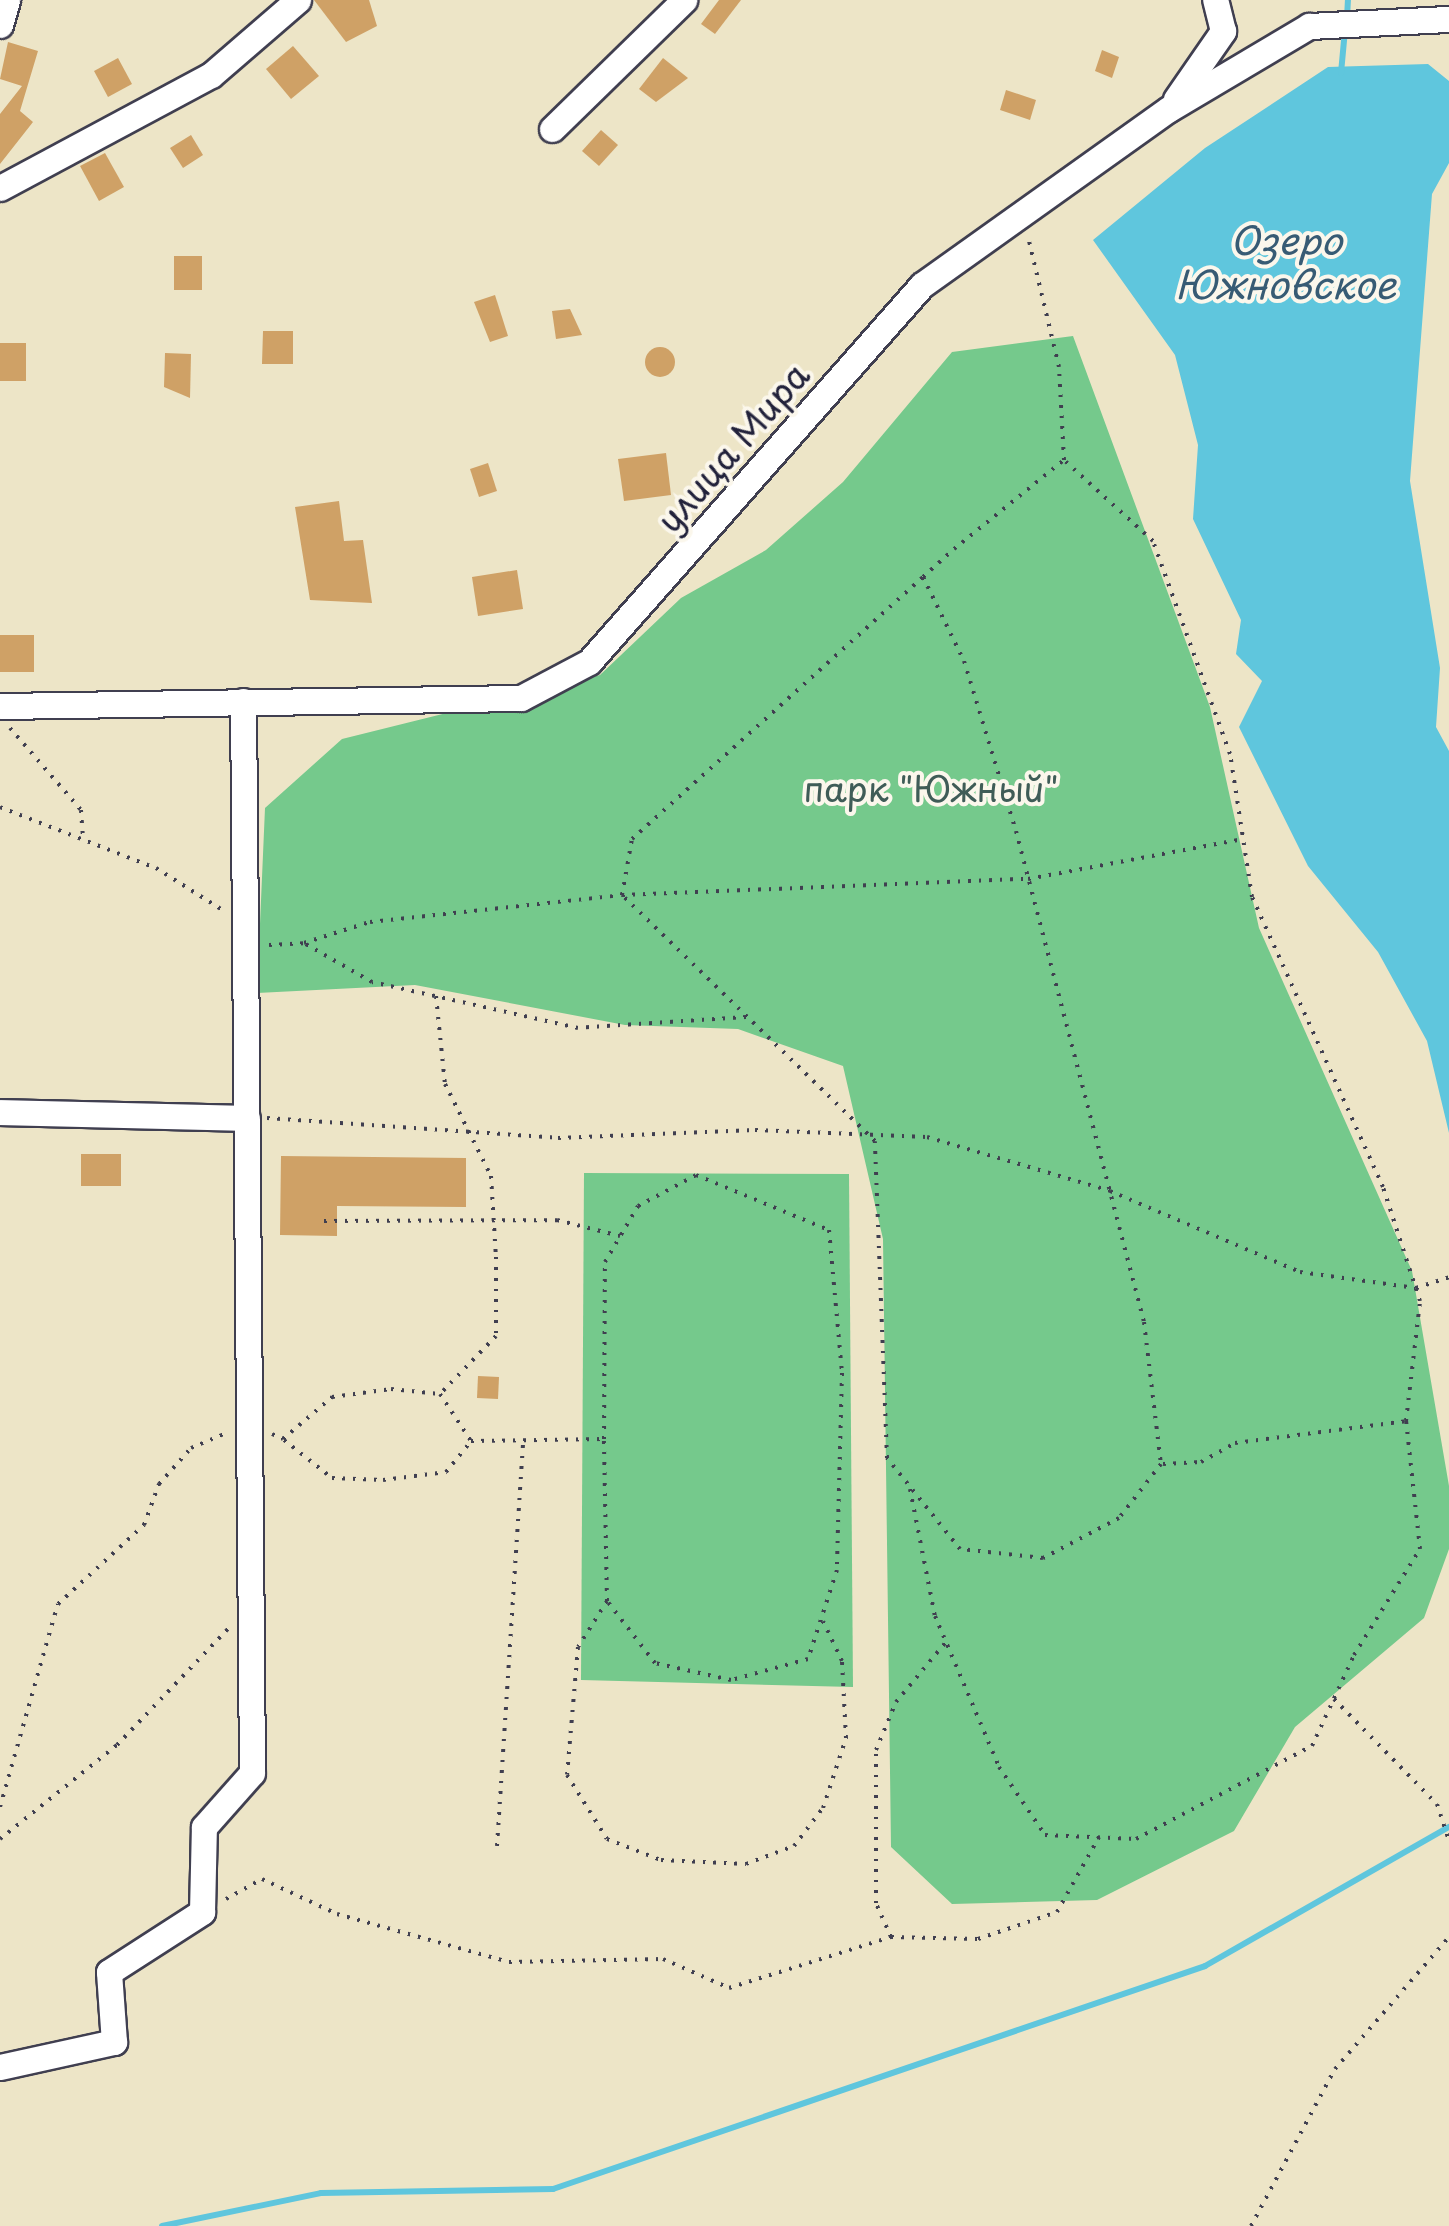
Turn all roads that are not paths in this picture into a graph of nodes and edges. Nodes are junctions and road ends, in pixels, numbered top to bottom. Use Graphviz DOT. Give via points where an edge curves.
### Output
graph roads {
  1 [pos="7,0"];
  2 [pos="298,0"];
  3 [pos="684,0"];
  4 [pos="1215,0"];
  5 [pos="1449,19"];
  6 [pos="0,25"];
  7 [pos="1169,109"];
  8 [pos="552,130"];
  9 [pos="0,188"];
  10 [pos="243,702"];
  11 [pos="5,706"];
  12 [pos="0,1112"];
  13 [pos="247,1118"];
  14 [pos="0,2067"];
  1 -- 6 [label="street"];
  2 -- 9 [label="street" via="211,76"];
  3 -- 8 [label="street"];
  4 -- 7 [label="street" via="1223,31"];
  5 -- 7 [label="street, улица Мира" via="1308,26"];
  7 -- 10 [label="street, улица Мира" via="922,284 589,662 521,698"];
  10 -- 11 [label="street, улица Мира"];
  10 -- 13 [label="street"];
  12 -- 13 [label="street"];
  13 -- 14 [label="street" via="252,1773 204,1827 202,1912 109,1972 114,2042"];
}
